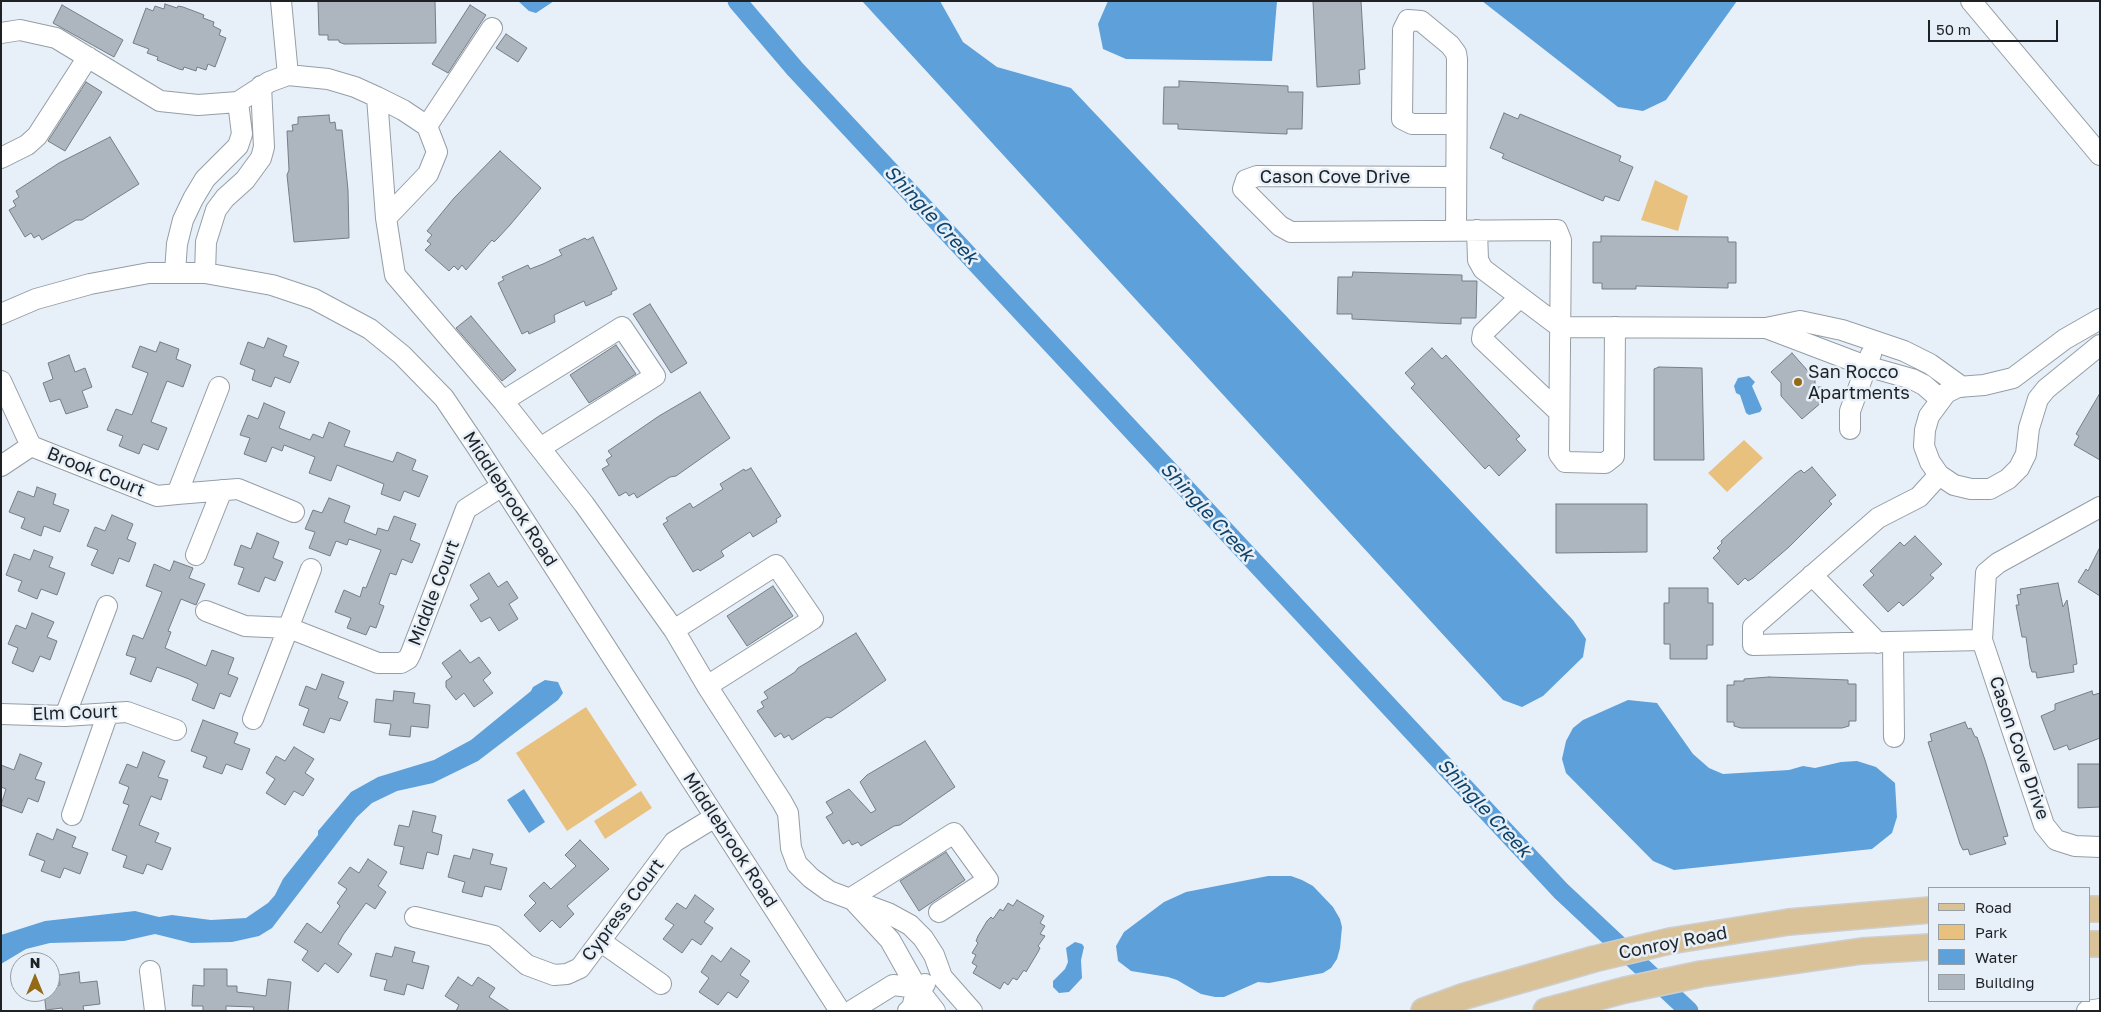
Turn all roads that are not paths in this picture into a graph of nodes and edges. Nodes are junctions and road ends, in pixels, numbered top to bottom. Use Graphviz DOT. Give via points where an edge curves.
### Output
graph roads {
  1 [pos="281,1"];
  2 [pos="1971,1"];
  3 [pos="492,28"];
  4 [pos="1,33"];
  5 [pos="88,58"];
  6 [pos="288,75"];
  7 [pos="261,86"];
  8 [pos="377,97"];
  9 [pos="238,102"];
  10 [pos="1456,124"];
  11 [pos="427,126"];
  12 [pos="238,146"];
  13 [pos="2100,155"];
  14 [pos="1,158"];
  15 [pos="261,158"];
  16 [pos="1456,176"];
  17 [pos="386,218"];
  18 [pos="1456,230"];
  19 [pos="1477,230"];
  20 [pos="175,272"];
  21 [pos="205,274"];
  22 [pos="1520,297"];
  23 [pos="1,314"];
  24 [pos="2100,319"];
  25 [pos="1560,327"];
  26 [pos="1615,327"];
  27 [pos="1766,328"];
  28 [pos="1876,340"];
  29 [pos="2100,345"];
  30 [pos="1866,366"];
  31 [pos="1,381"];
  32 [pos="218,387"];
  33 [pos="1962,387"];
  34 [pos="1940,399"];
  35 [pos="503,401"];
  36 [pos="1559,412"];
  37 [pos="1850,429"];
  38 [pos="31,446"];
  39 [pos="540,448"];
  40 [pos="1,466"];
  41 [pos="1939,475"];
  42 [pos="502,486"];
  43 [pos="222,490"];
  44 [pos="177,494"];
  45 [pos="2100,507"];
  46 [pos="294,512"];
  47 [pos="196,555"];
  48 [pos="311,569"];
  49 [pos="1812,575"];
  50 [pos="107,606"];
  51 [pos="206,611"];
  52 [pos="289,628"];
  53 [pos="674,630"];
  54 [pos="1982,640"];
  55 [pos="1886,643"];
  56 [pos="707,686"];
  57 [pos="108,713"];
  58 [pos="1,714"];
  59 [pos="65,716"];
  60 [pos="253,719"];
  61 [pos="176,730"];
  62 [pos="1894,736"];
  63 [pos="72,815"];
  64 [pos="715,816"];
  65 [pos="2100,847"];
  66 [pos="852,898"];
  67 [pos="1928,910"];
  68 [pos="939,912"];
  69 [pos="415,917"];
  70 [pos="600,941"];
  71 [pos="1928,947"];
  72 [pos="150,971"];
  73 [pos="942,977"];
  74 [pos="661,984"];
  75 [pos="917,988"];
  76 [pos="2100,1009"];
  77 [pos="154,1011"];
  78 [pos="840,1011"];
  79 [pos="851,1011"];
  80 [pos="908,1011"];
  81 [pos="935,1011"];
  82 [pos="972,1011"];
  83 [pos="1424,1011"];
  84 [pos="1546,1011"];
  85 [pos="2087,1011"];
  1 -- 6 [label="street"];
  2 -- 13 [label="street"];
  3 -- 11 [label="street"];
  4 -- 5 [label="street" via="20,30 45,34"];
  5 -- 9 [label="street" via="160,101 198,105"];
  5 -- 14 [label="street" via="37,136"];
  6 -- 7 [label="street"];
  6 -- 8 [label="street" via="328,79"];
  7 -- 9 [label="street"];
  7 -- 15 [label="street" via="264,148"];
  8 -- 11 [label="street"];
  8 -- 17 [label="street"];
  9 -- 12 [label="street" via="242,134"];
  10 -- 10 [label="street" via="1456,53 1421,21 1408,20 1403,30 1402,119 1412,124"];
  10 -- 16 [label="street"];
  11 -- 17 [label="street" via="436,152 434,163 428,174"];
  12 -- 15 [label="street"];
  12 -- 20 [label="street" via="205,179 193,199 179,236"];
  15 -- 21 [label="street" via="216,210 206,242"];
  16 -- 18 [label="street"];
  16 -- 18 [label="street, Cason Cove Drive" via="1257,176 1246,180 1243,186 1244,191 1288,232"];
  17 -- 35 [label="street" via="395,276"];
  18 -- 19 [label="street, Cason Cove Drive"];
  19 -- 22 [label="street" via="1481,267"];
  19 -- 25 [label="street, Cason Cove Drive" via="1552,229 1559,233"];
  20 -- 21 [label="street, Middlebrook Road"];
  20 -- 23 [label="street, Middlebrook Road" via="73,287"];
  21 -- 42 [label="street, Middlebrook Road" via="272,285 314,299 370,329 402,355 444,398"];
  22 -- 25 [label="street"];
  22 -- 36 [label="street" via="1483,333 1482,339"];
  24 -- 33 [label="street" via="2065,339 2013,378"];
  25 -- 26 [label="street"];
  25 -- 36 [label="street, Cason Cove Drive"];
  26 -- 27 [label="street"];
  26 -- 36 [label="street, Cason Cove Drive" via="1612,459 1605,463 1562,461 1559,454"];
  27 -- 28 [label="street" via="1800,321"];
  27 -- 30 [label="street"];
  28 -- 30 [label="street"];
  28 -- 33 [label="street" via="1930,364"];
  29 -- 41 [label="street" via="2046,389 2038,400 2029,428 2026,454 2008,479 1990,489 1971,489 1954,485"];
  30 -- 34 [label="street" via="1912,379"];
  30 -- 37 [label="street" via="1850,411"];
  31 -- 38 [label="street, Brook Court"];
  32 -- 44 [label="street"];
  33 -- 34 [label="street"];
  34 -- 41 [label="street" via="1929,416 1924,446"];
  35 -- 39 [label="street"];
  35 -- 39 [label="street" via="622,327 654,376"];
  38 -- 40 [label="street"];
  38 -- 44 [label="street, Brook Court" via="157,496"];
  39 -- 53 [label="street" via="605,530"];
  41 -- 49 [label="street" via="1919,497 1878,518"];
  42 -- 52 [label="street, Middle Court" via="466,509 408,659 401,663 378,663"];
  42 -- 64 [label="street, Middlebrook Road"];
  43 -- 44 [label="street, Brook Court"];
  43 -- 46 [label="street, Brook Court" via="238,489"];
  43 -- 47 [label="street"];
  45 -- 54 [label="street, Cason Cove Drive" via="1998,562 1986,573"];
  48 -- 52 [label="street"];
  49 -- 55 [label="street"];
  49 -- 55 [label="street" via="1753,627 1753,645"];
  50 -- 59 [label="street"];
  51 -- 52 [label="street, Middle Court" via="245,626"];
  52 -- 60 [label="street"];
  53 -- 56 [label="street"];
  53 -- 56 [label="street" via="776,565 813,619"];
  54 -- 55 [label="street"];
  54 -- 65 [label="street, Cason Cove Drive" via="2044,824 2056,840 2075,846"];
  55 -- 62 [label="street"];
  56 -- 66 [label="street" via="788,813 791,848 797,864 820,886"];
  57 -- 59 [label="street, Elm Court"];
  57 -- 61 [label="street, Elm Court" via="127,712"];
  57 -- 63 [label="street"];
  58 -- 59 [label="street, Elm Court"];
  64 -- 70 [label="street, Cypress Court" via="674,842"];
  64 -- 78 [label="street, Middlebrook Road"];
  66 -- 68 [label="street" via="954,833 988,880"];
  66 -- 73 [label="street" via="910,925 934,955"];
  66 -- 75 [label="street" via="890,940"];
  67 -- 83 [label="main road, Conroy Road" via="1789,922 1670,941 1594,959"];
  69 -- 70 [label="street, Cypress Court" via="494,936 527,966 554,975 580,968"];
  70 -- 74 [label="street"];
  71 -- 84 [label="main road, Conroy Road" via="1862,950 1701,974"];
  72 -- 77 [label="street"];
  73 -- 75 [label="street"];
  73 -- 82 [label="street"];
  75 -- 79 [label="street" via="893,985"];
  75 -- 80 [label="street" via="912,1008"];
  75 -- 81 [label="street"];
  76 -- 85 [label="street"];
}
